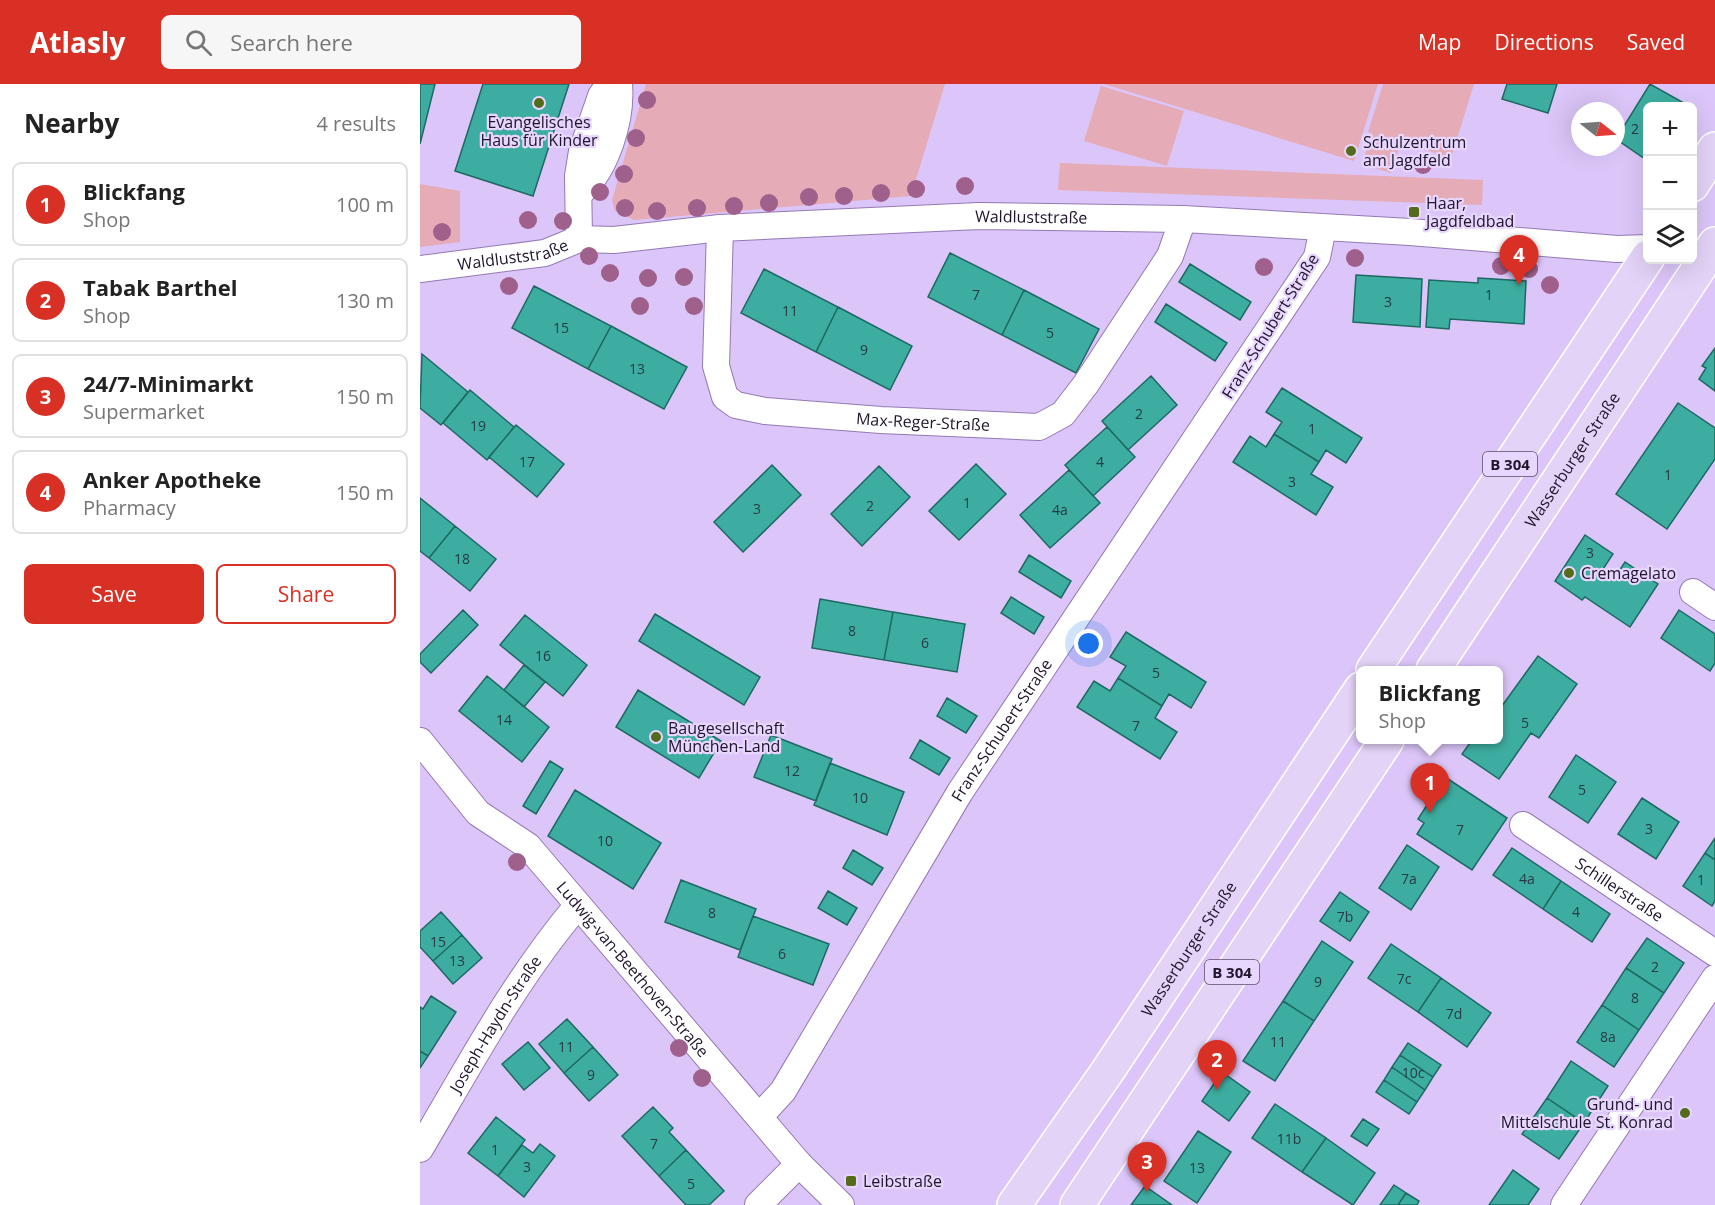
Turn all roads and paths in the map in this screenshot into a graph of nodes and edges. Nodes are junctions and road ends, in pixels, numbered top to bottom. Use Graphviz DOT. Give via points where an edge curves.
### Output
graph roads {
  1 [pos="609,84"];
  2 [pos="619,84"];
  3 [pos="1715,149"];
  4 [pos="1697,177"];
  5 [pos="580,193"];
  6 [pos="1183,219"];
  7 [pos="720,228"];
  8 [pos="1323,228"];
  9 [pos="579,239"];
  10 [pos="1643,248"];
  11 [pos="1708,249"];
  12 [pos="1643,263"];
  13 [pos="420,269"];
  14 [pos="1693,592"];
  15 [pos="1715,607"];
  16 [pos="1376,666"];
  17 [pos="1436,666"];
  18 [pos="1356,697"];
  19 [pos="420,741"];
  20 [pos="1384,744"];
  21 [pos="1523,825"];
  22 [pos="578,905"];
  23 [pos="1715,953"];
  24 [pos="1715,978"];
  25 [pos="760,1116"];
  26 [pos="420,1149"];
  27 [pos="799,1164"];
  28 [pos="758,1205"];
  29 [pos="841,1205"];
  30 [pos="1014,1205"];
  31 [pos="1077,1205"];
  32 [pos="1564,1205"];
  1 -- 5 [label="street" via="582,150"];
  2 -- 5 [label="street" via="621,102 612,135 591,182"];
  3 -- 4 [label="main road"];
  5 -- 9 [label="street"];
  6 -- 7 [label="street, Waldluststraße" via="943,216"];
  6 -- 7 [label="street, Max-Reger-Straße" via="1170,256 1086,384 1063,414 1039,427 846,417 736,405 725,397 716,366"];
  6 -- 8 [label="street, Waldluststraße"];
  7 -- 9 [label="street, Waldluststraße" via="614,240"];
  8 -- 10 [label="street, Waldluststraße"];
  8 -- 25 [label="street, Franz-Schubert-Straße" via="1317,257 960,792 783,1091"];
  9 -- 13 [label="street, Waldluststraße" via="545,253"];
  11 -- 17 [label="main road, Wasserburger Straße / B 304"];
  12 -- 16 [label="main road, B 304"];
  14 -- 15 [label="street"];
  18 -- 30 [label="main road, Wasserburger Straße / B 304"];
  19 -- 22 [label="street, Ludwig-van-Beethoven-Straße" via="478,813 528,846"];
  20 -- 31 [label="main road, B 304"];
  21 -- 23 [label="street, Schillerstraße"];
  22 -- 25 [label="street, Ludwig-van-Beethoven-Straße"];
  22 -- 26 [label="street, Joseph-Haydn-Straße" via="500,1013"];
  24 -- 32 [label="street"];
  25 -- 27 [label="street, Ludwig-van-Beethoven-Straße"];
  27 -- 28 [label="street"];
  27 -- 29 [label="street, Ludwig-van-Beethoven-Straße"];
}
